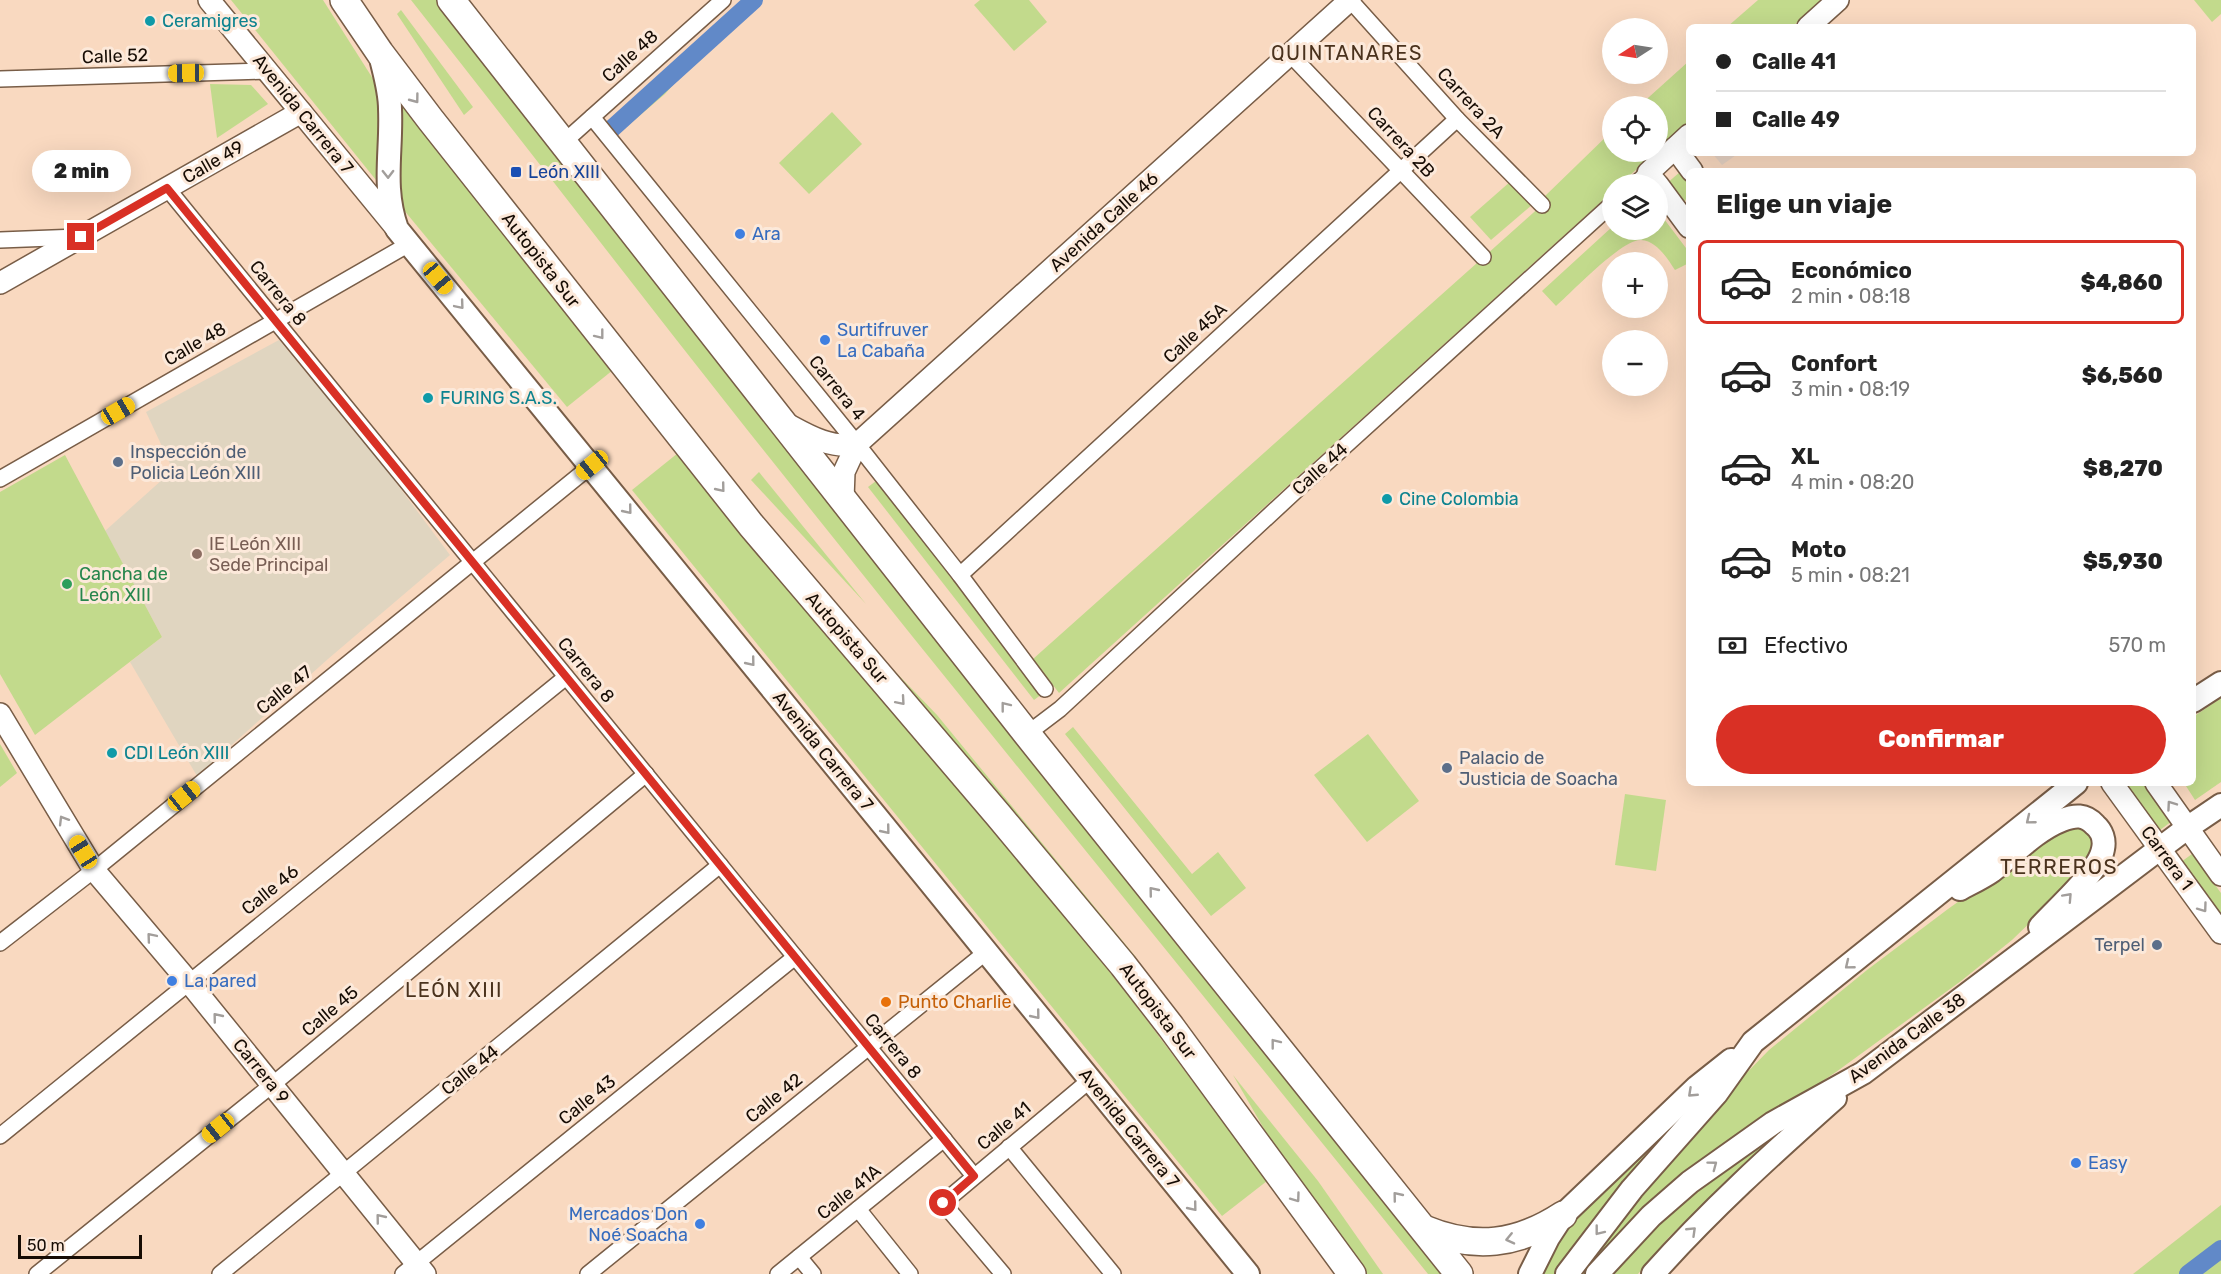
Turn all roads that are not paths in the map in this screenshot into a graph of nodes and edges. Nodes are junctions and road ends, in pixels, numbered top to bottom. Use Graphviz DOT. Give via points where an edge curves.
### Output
graph roads {
  1 [pos="208,0"];
  2 [pos="344,0"];
  3 [pos="451,0"];
  4 [pos="723,0"];
  5 [pos="1350,0"];
  6 [pos="1838,0"];
  7 [pos="1811,24"];
  8 [pos="380,53"];
  9 [pos="1290,54"];
  10 [pos="267,71"];
  11 [pos="0,79"];
  12 [pos="301,112"];
  13 [pos="592,117"];
  14 [pos="1457,119"];
  15 [pos="564,142"];
  16 [pos="1682,142"];
  17 [pos="1401,171"];
  18 [pos="1656,174"];
  19 [pos="167,188"];
  20 [pos="1668,200"];
  21 [pos="1542,205"];
  22 [pos="1602,213"];
  23 [pos="1686,217"];
  24 [pos="403,236"];
  25 [pos="81,237"];
  26 [pos="0,240"];
  27 [pos="1483,257"];
  28 [pos="0,283"];
  29 [pos="275,321"];
  30 [pos="780,420"];
  31 [pos="857,444"];
  32 [pos="592,465"];
  33 [pos="0,479"];
  34 [pos="843,499"];
  35 [pos="472,562"];
  36 [pos="960,576"];
  37 [pos="566,677"];
  38 [pos="2221,683"];
  39 [pos="1045,689"];
  40 [pos="2196,699"];
  41 [pos="0,714"];
  42 [pos="1027,734"];
  43 [pos="646,774"];
  44 [pos="2072,786"];
  45 [pos="2114,786"];
  46 [pos="2158,786"];
  47 [pos="2221,805"];
  48 [pos="2187,828"];
  49 [pos="2160,849"];
  50 [pos="720,866"];
  51 [pos="94,870"];
  52 [pos="2221,875"];
  53 [pos="1894,928"];
  54 [pos="2221,933"];
  55 [pos="0,943"];
  56 [pos="985,953"];
  57 [pos="795,957"];
  58 [pos="1999,970"];
  59 [pos="188,981"];
  60 [pos="1754,1042"];
  61 [pos="868,1047"];
  62 [pos="1863,1073"];
  63 [pos="1090,1080"];
  64 [pos="272,1085"];
  65 [pos="0,1136"];
  66 [pos="944,1139"];
  67 [pos="1010,1147"];
  68 [pos="344,1173"];
  69 [pos="974,1176"];
  70 [pos="858,1209"];
  71 [pos="1563,1215"];
  72 [pos="1424,1230"];
  73 [pos="799,1257"];
  74 [pos="415,1270"];
  75 [pos="37,1274"];
  76 [pos="220,1274"];
  77 [pos="588,1274"];
  78 [pos="778,1274"];
  79 [pos="813,1274"];
  80 [pos="910,1274"];
  81 [pos="1003,1274"];
  82 [pos="1113,1274"];
  83 [pos="1248,1274"];
  84 [pos="1352,1274"];
  85 [pos="1459,1274"];
  86 [pos="1530,1274"];
  87 [pos="1567,1274"];
  88 [pos="1597,1274"];
  89 [pos="1653,1274"];
  1 -- 10 [label="street, Avenida Carrera 7"];
  2 -- 8 [label="highway, Autopista Sur"];
  3 -- 15 [label="highway"];
  4 -- 13 [label="street, Calle 48"];
  5 -- 9 [label="street, Avenida Calle 46"];
  5 -- 14 [label="street, Carrera 2A"];
  6 -- 7 [label="street"];
  8 -- 24 [label="main road, Avenida Carrera 7, one-way" via="390,107 388,190"];
  8 -- 84 [label="highway, Autopista Sur, one-way" via="750,525 1123,965"];
  9 -- 17 [label="street, Carrera 2B"];
  9 -- 31 [label="street, Avenida Calle 46"];
  10 -- 11 [label="street, Calle 52"];
  10 -- 12 [label="street, Avenida Carrera 7"];
  12 -- 19 [label="street, Calle 49"];
  12 -- 24 [label="street, Avenida Carrera 7"];
  13 -- 15 [label="street, Calle 48"];
  13 -- 31 [label="street, Carrera 4"];
  14 -- 17 [label="street, Calle 45A"];
  14 -- 21 [label="street, Carrera 2A"];
  15 -- 30 [label="highway"];
  16 -- 18 [label="street"];
  17 -- 27 [label="street, Carrera 2B"];
  17 -- 36 [label="street, Calle 45A"];
  19 -- 25 [label="street, Calle 49"];
  19 -- 29 [label="street, Carrera 8"];
  20 -- 23 [label="street"];
  22 -- 42 [label="street, Calle 44" via="1060,709"];
  24 -- 29 [label="street, Calle 48"];
  24 -- 32 [label="main road, Avenida Carrera 7, one-way"];
  25 -- 26 [label="street"];
  25 -- 28 [label="street, Calle 49"];
  29 -- 33 [label="street, Calle 48"];
  29 -- 35 [label="street, Carrera 8"];
  30 -- 31 [label="street" via="831,444"];
  30 -- 34 [label="highway"];
  31 -- 34 [label="street" via="844,472"];
  31 -- 36 [label="street, Carrera 4"];
  32 -- 35 [label="street, Calle 47"];
  32 -- 56 [label="main road, Avenida Carrera 7, one-way"];
  42 -- 34 [label="highway, one-way"];
  35 -- 37 [label="street, Carrera 8"];
  35 -- 51 [label="street, Calle 47"];
  36 -- 39 [label="street, Carrera 4"];
  37 -- 43 [label="street, Carrera 8"];
  37 -- 59 [label="street, Calle 46"];
  38 -- 40 [label="main road"];
  51 -- 41 [label="street, Carrera 9, one-way"];
  72 -- 42 [label="highway, one-way"];
  43 -- 50 [label="street, Carrera 8"];
  43 -- 64 [label="street, Calle 45"];
  44 -- 53 [label="main road, one-way"];
  45 -- 49 [label="street, Carrera 1"];
  48 -- 46 [label="street, Carrera 1, one-way"];
  47 -- 48 [label="main road, Avenida Calle 38"];
  48 -- 49 [label="main road, Avenida Calle 38"];
  48 -- 52 [label="street, Carrera 1"];
  49 -- 54 [label="street, Carrera 1, one-way"];
  49 -- 58 [label="main road, Avenida Calle 38"];
  50 -- 57 [label="street, Carrera 8"];
  50 -- 68 [label="street, Calle 44"];
  51 -- 55 [label="street, Calle 47"];
  59 -- 51 [label="street, Carrera 9, one-way"];
  58 -- 53 [label="main road, one-way" via="2100,858 2104,839 2090,819 2074,816 2060,821 1990,872"];
  53 -- 60 [label="main road, one-way"];
  56 -- 61 [label="street, Calle 42"];
  56 -- 63 [label="main road, Avenida Carrera 7, one-way"];
  57 -- 61 [label="street, Carrera 8"];
  57 -- 74 [label="street, Calle 43"];
  58 -- 62 [label="main road, Avenida Calle 38"];
  64 -- 59 [label="street, Carrera 9, one-way"];
  59 -- 65 [label="street, Calle 46"];
  60 -- 71 [label="main road, one-way" via="1697,1087"];
  60 -- 87 [label="main road, one-way" via="1716,1094 1632,1190"];
  61 -- 66 [label="street, Carrera 8"];
  61 -- 77 [label="street, Calle 42"];
  88 -- 62 [label="main road, Avenida Calle 38, one-way" via="1651,1216 1690,1182 1739,1146"];
  89 -- 62 [label="main road, one-way" via="1685,1237"];
  63 -- 67 [label="street, Calle 41"];
  63 -- 83 [label="main road, Avenida Carrera 7, one-way"];
  64 -- 68 [label="street, Carrera 9"];
  64 -- 75 [label="street, Calle 45"];
  66 -- 69 [label="street, Carrera 8"];
  66 -- 70 [label="street, Calle 41A"];
  67 -- 69 [label="street, Calle 41"];
  67 -- 82 [label="street"];
  74 -- 68 [label="street, Carrera 9, one-way"];
  68 -- 76 [label="street, Calle 44"];
  69 -- 81 [label="street, Calle 41" via="943,1203"];
  70 -- 73 [label="street, Calle 41A"];
  70 -- 80 [label="street"];
  71 -- 72 [label="highway, one-way" via="1524,1236 1503,1241 1461,1241"];
  71 -- 86 [label="main road"];
  72 -- 85 [label="highway"];
  73 -- 78 [label="street, Calle 41A"];
  73 -- 79 [label="street"];
}
